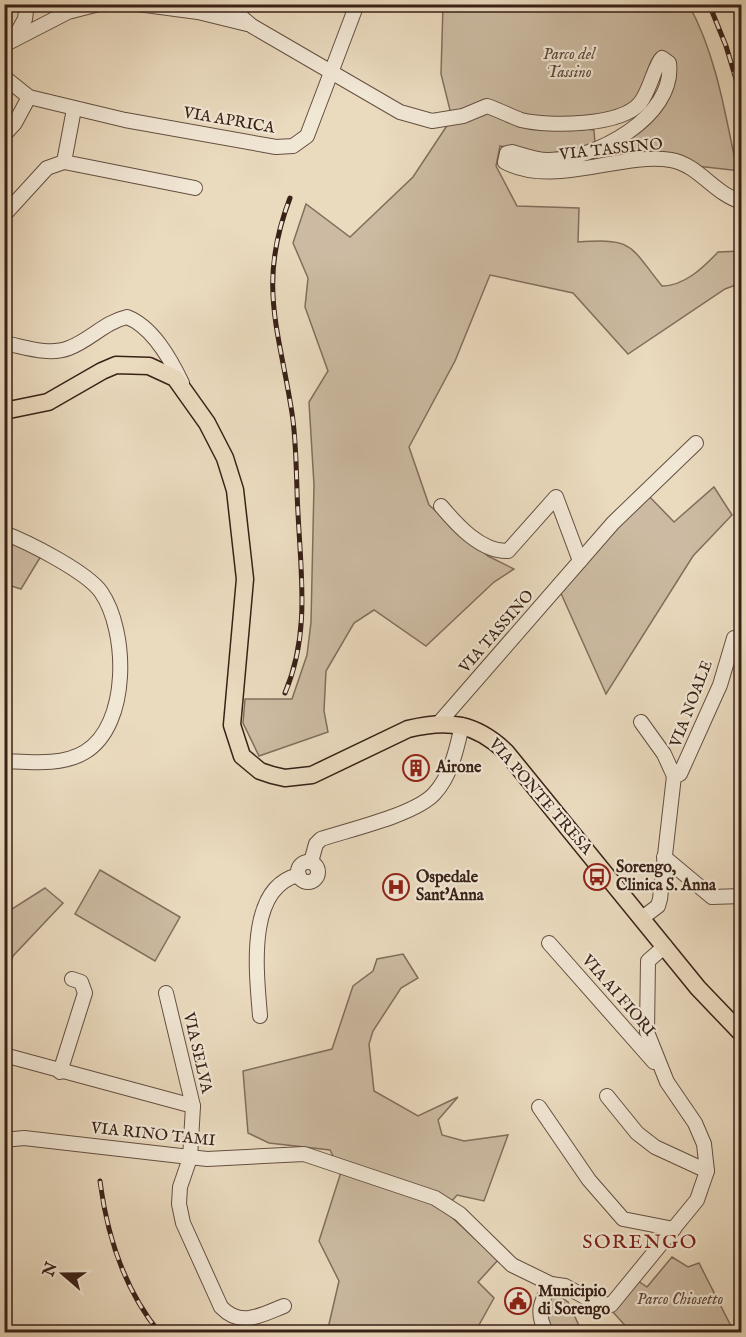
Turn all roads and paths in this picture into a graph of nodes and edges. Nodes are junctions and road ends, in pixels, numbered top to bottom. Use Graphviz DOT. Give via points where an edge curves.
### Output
graph roads {
  1 [pos="27,4"];
  2 [pos="99,4"];
  3 [pos="226,4"];
  4 [pos="357,4"];
  5 [pos="143,5"];
  6 [pos="252,26"];
  7 [pos="9,42"];
  8 [pos="332,73"];
  9 [pos="4,77"];
  10 [pos="29,97"];
  11 [pos="74,109"];
  12 [pos="4,135"];
  13 [pos="64,162"];
  14 [pos="195,188"];
  15 [pos="741,202"];
  16 [pos="4,215"];
  17 [pos="4,343"];
  18 [pos="184,387"];
  19 [pos="4,411"];
  20 [pos="696,443"];
  21 [pos="441,506"];
  22 [pos="4,533"];
  23 [pos="580,561"];
  24 [pos="734,638"];
  25 [pos="642,722"];
  26 [pos="438,724"];
  27 [pos="462,725"];
  28 [pos="4,761"];
  29 [pos="674,776"];
  30 [pos="664,857"];
  31 [pos="741,896"];
  32 [pos="642,918"];
  33 [pos="549,943"];
  34 [pos="665,946"];
  35 [pos="72,979"];
  36 [pos="166,993"];
  37 [pos="260,1016"];
  38 [pos="741,1035"];
  39 [pos="4,1055"];
  40 [pos="662,1070"];
  41 [pos="60,1072"];
  42 [pos="607,1096"];
  43 [pos="193,1106"];
  44 [pos="539,1107"];
  45 [pos="4,1140"];
  46 [pos="190,1158"];
  47 [pos="707,1171"];
  48 [pos="674,1228"];
  49 [pos="550,1284"];
  50 [pos="284,1306"];
  51 [pos="546,1332"];
  1 -- 7 [label="street" via="25,19"];
  2 -- 7 [label="street" via="68,12"];
  3 -- 6 [label="street"];
  4 -- 8 [label="street, VIA APRICA"];
  5 -- 6 [label="street" via="198,12"];
  6 -- 8 [label="street"];
  8 -- 11 [label="street, VIA APRICA" via="307,136 293,146 276,147"];
  8 -- 15 [label="street, VIA TASSINO" via="400,112 432,121 463,116 487,106 522,120 590,123 618,118 639,105 662,58 670,71 653,110 615,140 566,158 547,160 512,152 504,158 511,165 555,172 620,162 671,160 687,165 721,193"];
  9 -- 10 [label="street"];
  10 -- 11 [label="street, VIA APRICA"];
  10 -- 12 [label="street"];
  11 -- 13 [label="street"];
  13 -- 14 [label="street"];
  13 -- 16 [label="street" via="47,168"];
  17 -- 18 [label="street" via="43,350 69,348 115,320 127,317 144,328 172,362"];
  18 -- 19 [label="main road" via="158,368 128,363 102,371 48,402"];
  18 -- 26 [label="main road, VIA PONTE TRESA" via="225,458 235,490 245,579 232,709 234,737 248,762 272,776 312,775 408,729"];
  20 -- 23 [label="street, VIA TASSINO" via="613,523"];
  21 -- 23 [label="street" via="470,535 496,552 508,551 556,497"];
  22 -- 28 [label="street" via="44,551 100,591 118,630 121,658 118,694 108,724 87,751 50,762"];
  23 -- 26 [label="street, VIA TASSINO"];
  24 -- 29 [label="street, VIA NOALE" via="720,685 686,766"];
  25 -- 29 [label="street, VIA NOALE"];
  26 -- 27 [label="main road, VIA PONTE TRESA"];
  27 -- 32 [label="main road, VIA PONTE TRESA" via="482,732 506,752"];
  27 -- 37 [label="street" via="451,764 434,794 420,806 321,839 311,862 318,869 316,878 307,882 299,875 285,881 269,898 261,912"];
  29 -- 30 [label="street"];
  30 -- 31 [label="street" via="712,897"];
  30 -- 32 [label="street" via="658,906"];
  32 -- 34 [label="main road, VIA PONTE TRESA"];
  33 -- 40 [label="street, VIA AI FIORI"];
  34 -- 38 [label="main road, VIA PONTE TRESA"];
  34 -- 40 [label="street" via="648,961 646,987 647,1032"];
  35 -- 41 [label="street" via="81,982 85,993"];
  36 -- 43 [label="street, VIA SELVA"];
  39 -- 41 [label="street"];
  40 -- 47 [label="street" via="695,1123 704,1144"];
  41 -- 43 [label="street"];
  42 -- 47 [label="street" via="637,1133 655,1147"];
  43 -- 46 [label="street, VIA SELVA"];
  44 -- 48 [label="street" via="589,1180 623,1219"];
  45 -- 46 [label="street, VIA RINO TAMI" via="24,1138"];
  46 -- 49 [label="street, VIA RINO TAMI" via="304,1154 435,1198 460,1214 501,1258"];
  46 -- 50 [label="street, VIA SELVA" via="179,1204 183,1223 221,1307 242,1320"];
  47 -- 48 [label="street" via="697,1200"];
  48 -- 49 [label="street, VIA RINO TAMI" via="611,1305"];
  49 -- 51 [label="street" via="538,1312"];
}
